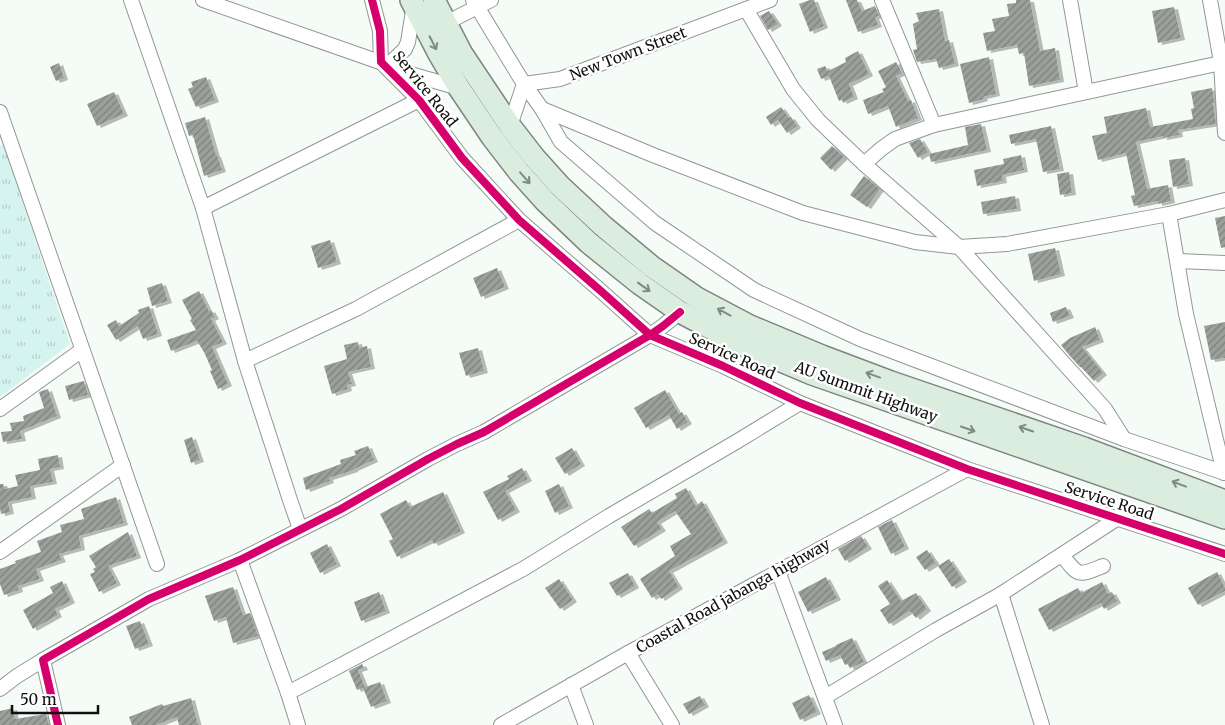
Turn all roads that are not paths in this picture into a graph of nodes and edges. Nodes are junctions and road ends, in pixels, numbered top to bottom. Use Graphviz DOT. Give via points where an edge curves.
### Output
graph roads {
  1 [pos="131,0"];
  2 [pos="203,0"];
  3 [pos="372,0"];
  4 [pos="434,0"];
  5 [pos="491,0"];
  6 [pos="770,0"];
  7 [pos="882,0"];
  8 [pos="1070,0"];
  9 [pos="1210,0"];
  10 [pos="412,2"];
  11 [pos="475,4"];
  12 [pos="746,9"];
  13 [pos="446,22"];
  14 [pos="1223,62"];
  15 [pos="385,64"];
  16 [pos="524,84"];
  17 [pos="459,88"];
  18 [pos="1086,92"];
  19 [pos="419,100"];
  20 [pos="542,109"];
  21 [pos="0,112"];
  22 [pos="934,125"];
  23 [pos="510,126"];
  24 [pos="1225,133"];
  25 [pos="3,134"];
  26 [pos="864,164"];
  27 [pos="1225,200"];
  28 [pos="203,208"];
  29 [pos="1169,214"];
  30 [pos="519,220"];
  31 [pos="959,247"];
  32 [pos="1178,261"];
  33 [pos="1225,263"];
  34 [pos="680,312"];
  35 [pos="650,335"];
  36 [pos="82,350"];
  37 [pos="245,361"];
  38 [pos="800,403"];
  39 [pos="0,409"];
  40 [pos="1124,439"];
  41 [pos="122,465"];
  42 [pos="967,468"];
  43 [pos="1225,473"];
  44 [pos="1225,501"];
  45 [pos="1118,518"];
  46 [pos="1225,518"];
  47 [pos="300,529"];
  48 [pos="0,552"];
  49 [pos="1225,554"];
  50 [pos="1062,555"];
  51 [pos="240,560"];
  52 [pos="157,564"];
  53 [pos="1103,566"];
  54 [pos="778,571"];
  55 [pos="1001,594"];
  56 [pos="628,653"];
  57 [pos="43,660"];
  58 [pos="571,685"];
  59 [pos="0,688"];
  60 [pos="288,693"];
  61 [pos="826,697"];
  62 [pos="58,725"];
  63 [pos="298,725"];
  64 [pos="501,725"];
  65 [pos="586,725"];
  66 [pos="672,725"];
  67 [pos="835,725"];
  68 [pos="1042,725"];
  1 -- 28 [label="street"];
  2 -- 15 [label="street"];
  3 -- 15 [label="street, Service Road"];
  4 -- 13 [label="main road, AU Summit Highway"];
  5 -- 11 [label="street"];
  6 -- 12 [label="street, New Town Street"];
  7 -- 22 [label="street"];
  8 -- 18 [label="street"];
  9 -- 14 [label="street"];
  10 -- 15 [label="street" via="408,42"];
  10 -- 17 [label="main road, AU Summit Highway, one-way"];
  11 -- 13 [label="street"];
  11 -- 16 [label="street"];
  12 -- 16 [label="street, New Town Street" via="560,79"];
  12 -- 26 [label="street" via="793,89 818,120"];
  13 -- 23 [label="main road, AU Summit Highway" via="462,54"];
  14 -- 18 [label="street"];
  14 -- 24 [label="street"];
  15 -- 17 [label="street"];
  15 -- 19 [label="street, Service Road"];
  16 -- 20 [label="street"];
  16 -- 23 [label="street"];
  17 -- 34 [label="main road, AU Summit Highway, one-way" via="492,137 546,201 589,243"];
  18 -- 22 [label="street"];
  19 -- 28 [label="street"];
  19 -- 30 [label="street, Service Road" via="462,158"];
  20 -- 31 [label="street" via="803,213 915,242"];
  20 -- 40 [label="street" via="561,142 655,223 754,290 860,339"];
  21 -- 25 [label="street"];
  22 -- 26 [label="street" via="895,139"];
  44 -- 23 [label="main road, AU Summit Highway, one-way" via="822,356 697,298 651,266 603,226 560,186"];
  25 -- 36 [label="street"];
  26 -- 31 [label="street"];
  27 -- 29 [label="street"];
  28 -- 37 [label="street"];
  29 -- 31 [label="street" via="1007,244"];
  29 -- 32 [label="street"];
  30 -- 35 [label="street, Service Road"];
  30 -- 37 [label="street" via="356,309"];
  31 -- 40 [label="street" via="1105,409"];
  32 -- 33 [label="street"];
  32 -- 43 [label="street" via="1186,314"];
  34 -- 35 [label="street"];
  34 -- 46 [label="main road, AU Summit Highway, one-way" via="741,344 812,374"];
  35 -- 38 [label="street, Service Road"];
  35 -- 47 [label="street" via="484,432"];
  36 -- 39 [label="street"];
  36 -- 41 [label="street"];
  37 -- 47 [label="street"];
  38 -- 42 [label="street, Service Road"];
  38 -- 60 [label="street" via="523,568"];
  40 -- 43 [label="street"];
  41 -- 48 [label="street"];
  41 -- 52 [label="street"];
  42 -- 45 [label="street, Service Road"];
  42 -- 54 [label="street, Coastal Road jabanga highway"];
  45 -- 49 [label="street, Service Road"];
  45 -- 50 [label="street"];
  47 -- 51 [label="street"];
  50 -- 53 [label="street" via="1072,568 1083,574"];
  50 -- 55 [label="street"];
  51 -- 57 [label="street" via="149,599"];
  51 -- 60 [label="street"];
  54 -- 56 [label="street, Coastal Road jabanga highway"];
  54 -- 61 [label="street"];
  55 -- 61 [label="street"];
  55 -- 68 [label="street"];
  56 -- 58 [label="street, Coastal Road jabanga highway"];
  56 -- 66 [label="street"];
  57 -- 59 [label="street"];
  57 -- 62 [label="street"];
  58 -- 64 [label="street, Coastal Road jabanga highway"];
  58 -- 65 [label="street"];
  60 -- 63 [label="street"];
  61 -- 67 [label="street"];
}
